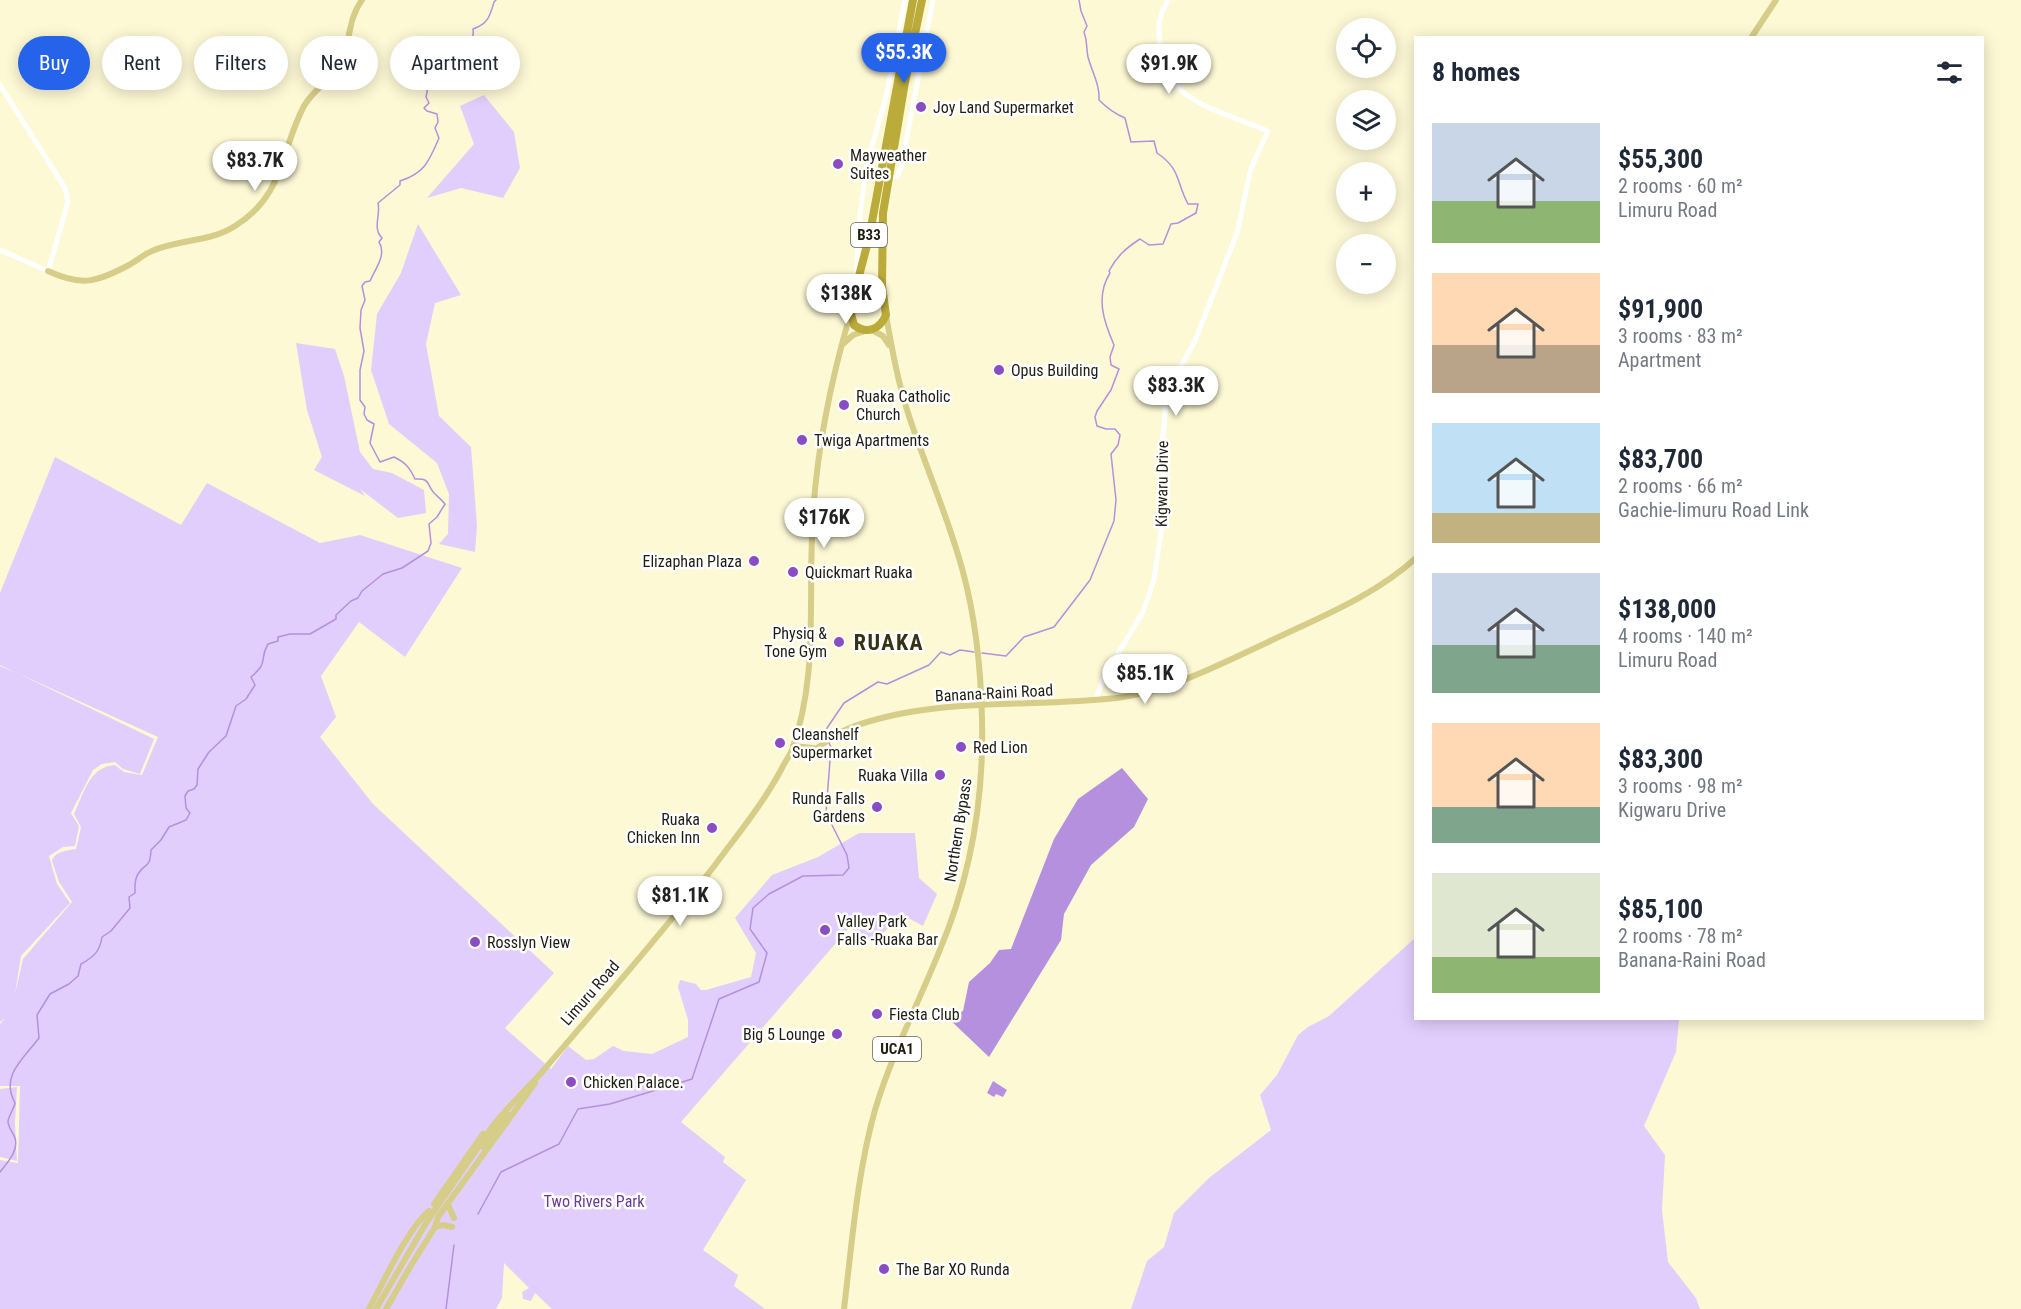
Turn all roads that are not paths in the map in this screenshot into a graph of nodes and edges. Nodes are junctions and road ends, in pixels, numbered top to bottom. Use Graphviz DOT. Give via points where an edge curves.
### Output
graph roads {
  1 [pos="362,0"];
  2 [pos="904,0"];
  3 [pos="913,0"];
  4 [pos="922,0"];
  5 [pos="933,0"];
  6 [pos="1168,0"];
  7 [pos="1776,0"];
  8 [pos="1752,36"];
  9 [pos="0,85"];
  10 [pos="888,179"];
  11 [pos="0,250"];
  12 [pos="48,272"];
  13 [pos="857,285"];
  14 [pos="882,286"];
  15 [pos="850,315"];
  16 [pos="886,315"];
  17 [pos="868,331"];
  18 [pos="842,345"];
  19 [pos="891,349"];
  20 [pos="1414,560"];
  21 [pos="1096,699"];
  22 [pos="798,730"];
  23 [pos="793,746"];
  24 [pos="807,748"];
  25 [pos="816,749"];
  26 [pos="790,754"];
  27 [pos="537,1078"];
  28 [pos="442,1205"];
  29 [pos="429,1211"];
  30 [pos="438,1217"];
  31 [pos="454,1218"];
  32 [pos="430,1225"];
  33 [pos="452,1227"];
  34 [pos="369,1309"];
  35 [pos="378,1309"];
  36 [pos="386,1309"];
  37 [pos="844,1309"];
  1 -- 12 [label="main road" via="352,17 340,63 306,103 274,187 248,216 225,231 165,246 89,282 66,280"];
  2 -- 13 [label="street" via="886,97 867,163"];
  3 -- 13 [label="highway, B33"];
  4 -- 10 [label="highway, B33"];
  5 -- 10 [label="street" via="901,168 897,176"];
  6 -- 21 [label="street, Kigwaru Drive" via="1158,23 1158,37 1166,66 1178,88 1198,101 1268,131 1251,168 1237,233 1196,341 1167,392 1164,512 1154,580 1143,612 1105,675"];
  7 -- 8 [label="main road"];
  9 -- 12 [label="street" via="66,188 65,211"];
  10 -- 14 [label="highway, Northern Bypass / B33" via="883,213"];
  11 -- 12 [label="street"];
  13 -- 14 [label="highway" via="872,281"];
  13 -- 15 [label="highway"];
  14 -- 16 [label="highway, Northern Bypass"];
  15 -- 17 [label="highway" via="854,325"];
  15 -- 18 [label="main road, Limuru Road"];
  16 -- 17 [label="highway"];
  16 -- 19 [label="main road, Northern Bypass"];
  17 -- 18 [label="main road" via="853,335"];
  17 -- 19 [label="main road" via="883,336"];
  18 -- 22 [label="main road, Limuru Road" via="817,472 810,660"];
  19 -- 37 [label="main road, Northern Bypass / UCA1" via="908,415 961,566 974,623 981,693 979,797 963,886 869,1133"];
  20 -- 21 [label="main road, Banana-Raini Road" via="1358,598 1244,653 1148,692"];
  21 -- 25 [label="main road, Banana-Raini Road" via="924,710 843,731"];
  22 -- 23 [label="main road, Limuru Road"];
  22 -- 24 [label="main road"];
  23 -- 24 [label="main road"];
  23 -- 26 [label="main road, Limuru Road"];
  24 -- 25 [label="main road"];
  25 -- 26 [label="main road"];
  26 -- 27 [label="main road, Limuru Road" via="758,810 723,855"];
  27 -- 28 [label="main road, Limuru Road"];
  27 -- 28 [label="main road, Limuru Road" via="503,1112"];
  28 -- 29 [label="main road"];
  28 -- 30 [label="main road, Limuru Road"];
  28 -- 31 [label="main road"];
  28 -- 32 [label="main road, Limuru Road"];
  29 -- 30 [label="main road"];
  29 -- 34 [label="main road" via="421,1217"];
  30 -- 32 [label="main road, Limuru Road"];
  32 -- 33 [label="main road"];
  32 -- 35 [label="main road, Limuru Road"];
  32 -- 36 [label="main road, Limuru Road"];
}
